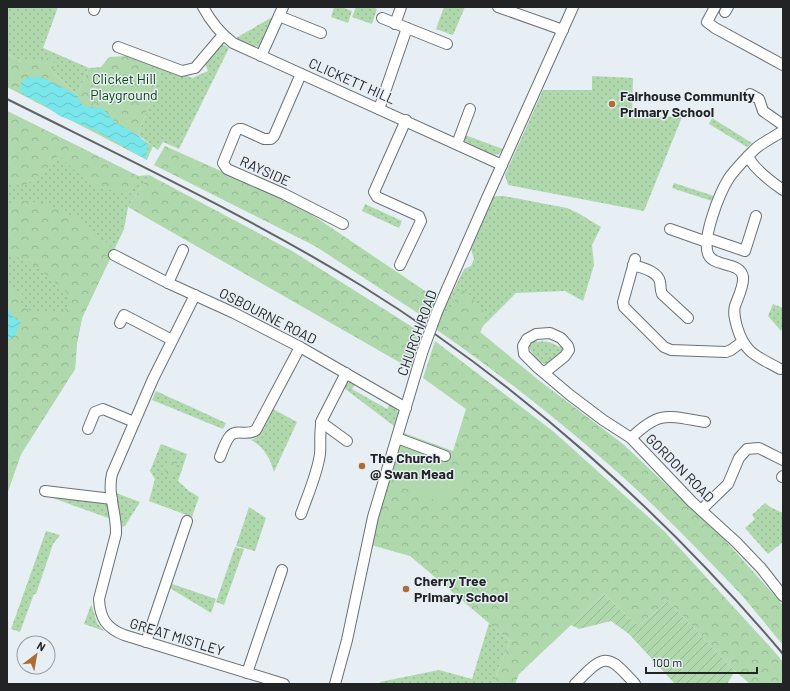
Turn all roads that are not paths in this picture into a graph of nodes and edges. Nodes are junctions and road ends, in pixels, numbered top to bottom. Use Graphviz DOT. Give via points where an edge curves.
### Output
graph roads {
  1 [pos="401,7"];
  2 [pos="498,7"];
  3 [pos="573,7"];
  4 [pos="715,7"];
  5 [pos="207,8"];
  6 [pos="281,12"];
  7 [pos="382,18"];
  8 [pos="395,24"];
  9 [pos="406,28"];
  10 [pos="563,30"];
  11 [pos="321,32"];
  12 [pos="223,35"];
  13 [pos="447,44"];
  14 [pos="118,47"];
  15 [pos="261,56"];
  16 [pos="783,65"];
  17 [pos="301,74"];
  18 [pos="750,94"];
  19 [pos="379,109"];
  20 [pos="470,109"];
  21 [pos="406,120"];
  22 [pos="783,125"];
  23 [pos="783,130"];
  24 [pos="457,144"];
  25 [pos="748,156"];
  26 [pos="502,165"];
  27 [pos="783,190"];
  28 [pos="756,216"];
  29 [pos="342,224"];
  30 [pos="670,229"];
  31 [pos="707,240"];
  32 [pos="183,250"];
  33 [pos="114,255"];
  34 [pos="400,265"];
  35 [pos="168,283"];
  36 [pos="195,295"];
  37 [pos="688,318"];
  38 [pos="120,324"];
  39 [pos="172,340"];
  40 [pos="742,342"];
  41 [pos="300,347"];
  42 [pos="780,369"];
  43 [pos="544,373"];
  44 [pos="346,374"];
  45 [pos="406,408"];
  46 [pos="134,422"];
  47 [pos="321,422"];
  48 [pos="705,422"];
  49 [pos="88,429"];
  50 [pos="397,438"];
  51 [pos="631,438"];
  52 [pos="347,440"];
  53 [pos="220,456"];
  54 [pos="445,456"];
  55 [pos="783,460"];
  56 [pos="45,491"];
  57 [pos="112,499"];
  58 [pos="701,510"];
  59 [pos="301,514"];
  60 [pos="187,521"];
  61 [pos="282,570"];
  62 [pos="783,596"];
  63 [pos="146,642"];
  64 [pos="247,673"];
  65 [pos="272,682"];
  66 [pos="284,684"];
  67 [pos="335,684"];
  68 [pos="575,684"];
  69 [pos="635,684"];
  1 -- 8 [label="street"];
  2 -- 10 [label="street"];
  3 -- 10 [label="street, CHURCH ROAD"];
  4 -- 16 [label="street" via="707,22"];
  5 -- 12 [label="street, CLICKETT HILL" via="211,21"];
  6 -- 11 [label="street"];
  6 -- 15 [label="street"];
  7 -- 8 [label="street"];
  8 -- 9 [label="street"];
  9 -- 13 [label="street"];
  9 -- 19 [label="street"];
  10 -- 26 [label="street, CHURCH ROAD"];
  12 -- 14 [label="street" via="195,68 182,71"];
  12 -- 15 [label="street, CLICKETT HILL" via="233,43"];
  15 -- 17 [label="street, CLICKETT HILL"];
  17 -- 19 [label="street, CLICKETT HILL"];
  17 -- 29 [label="street, RAYSIDE" via="274,136 271,139 264,139 239,129 223,163 227,169 284,194"];
  18 -- 22 [label="street" via="759,99 763,111"];
  19 -- 21 [label="street, CLICKETT HILL"];
  20 -- 24 [label="street"];
  21 -- 24 [label="street, CLICKETT HILL"];
  21 -- 34 [label="street" via="374,192 377,197 419,216 421,221"];
  23 -- 25 [label="street"];
  24 -- 26 [label="street, CLICKETT HILL"];
  25 -- 27 [label="street"];
  25 -- 31 [label="street" via="728,179 708,228"];
  26 -- 45 [label="street, CHURCH ROAD, bridge" via="437,312"];
  28 -- 31 [label="street" via="745,251"];
  30 -- 31 [label="street"];
  31 -- 40 [label="street" via="708,252 712,259 743,274 744,280 734,313"];
  32 -- 35 [label="street"];
  33 -- 35 [label="street, OSBOURNE ROAD"];
  35 -- 36 [label="street, OSBOURNE ROAD"];
  36 -- 39 [label="street, GREAT MISTLEY"];
  36 -- 41 [label="street, OSBOURNE ROAD"];
  37 -- 40 [label="street" via="660,292 661,282 655,274 634,262 623,302 624,307 664,347 726,352"];
  38 -- 39 [label="street" via="124,315"];
  39 -- 46 [label="street, GREAT MISTLEY"];
  40 -- 42 [label="street" via="753,354"];
  41 -- 44 [label="street, OSBOURNE ROAD"];
  41 -- 53 [label="street" via="256,430 249,434 232,434"];
  43 -- 43 [label="street, GORDON ROAD" via="524,354 523,346 530,337 550,333 561,338 569,350"];
  43 -- 51 [label="street, GORDON ROAD" via="603,420"];
  44 -- 45 [label="street, OSBOURNE ROAD"];
  44 -- 47 [label="street"];
  45 -- 50 [label="street, CHURCH ROAD"];
  46 -- 49 [label="street" via="102,409 96,412"];
  46 -- 57 [label="street, GREAT MISTLEY" via="112,474"];
  47 -- 52 [label="street"];
  47 -- 59 [label="street" via="321,447 316,472"];
  48 -- 51 [label="street" via="671,416 661,417 650,421"];
  50 -- 54 [label="street"];
  50 -- 67 [label="street, CHURCH ROAD" via="373,517"];
  51 -- 58 [label="street, GORDON ROAD"];
  55 -- 58 [label="street" via="759,448 747,450 740,458 728,484"];
  56 -- 57 [label="street"];
  57 -- 63 [label="street, GREAT MISTLEY" via="116,534 99,599 100,610 108,626 116,632"];
  58 -- 62 [label="street, GORDON ROAD" via="761,568"];
  60 -- 63 [label="street"];
  61 -- 64 [label="street"];
  63 -- 64 [label="street, GREAT MISTLEY"];
  64 -- 65 [label="street, GREAT MISTLEY"];
  65 -- 66 [label="street, GREAT MISTLEY"];
  68 -- 69 [label="street" via="598,662 609,661 621,668"];
}
